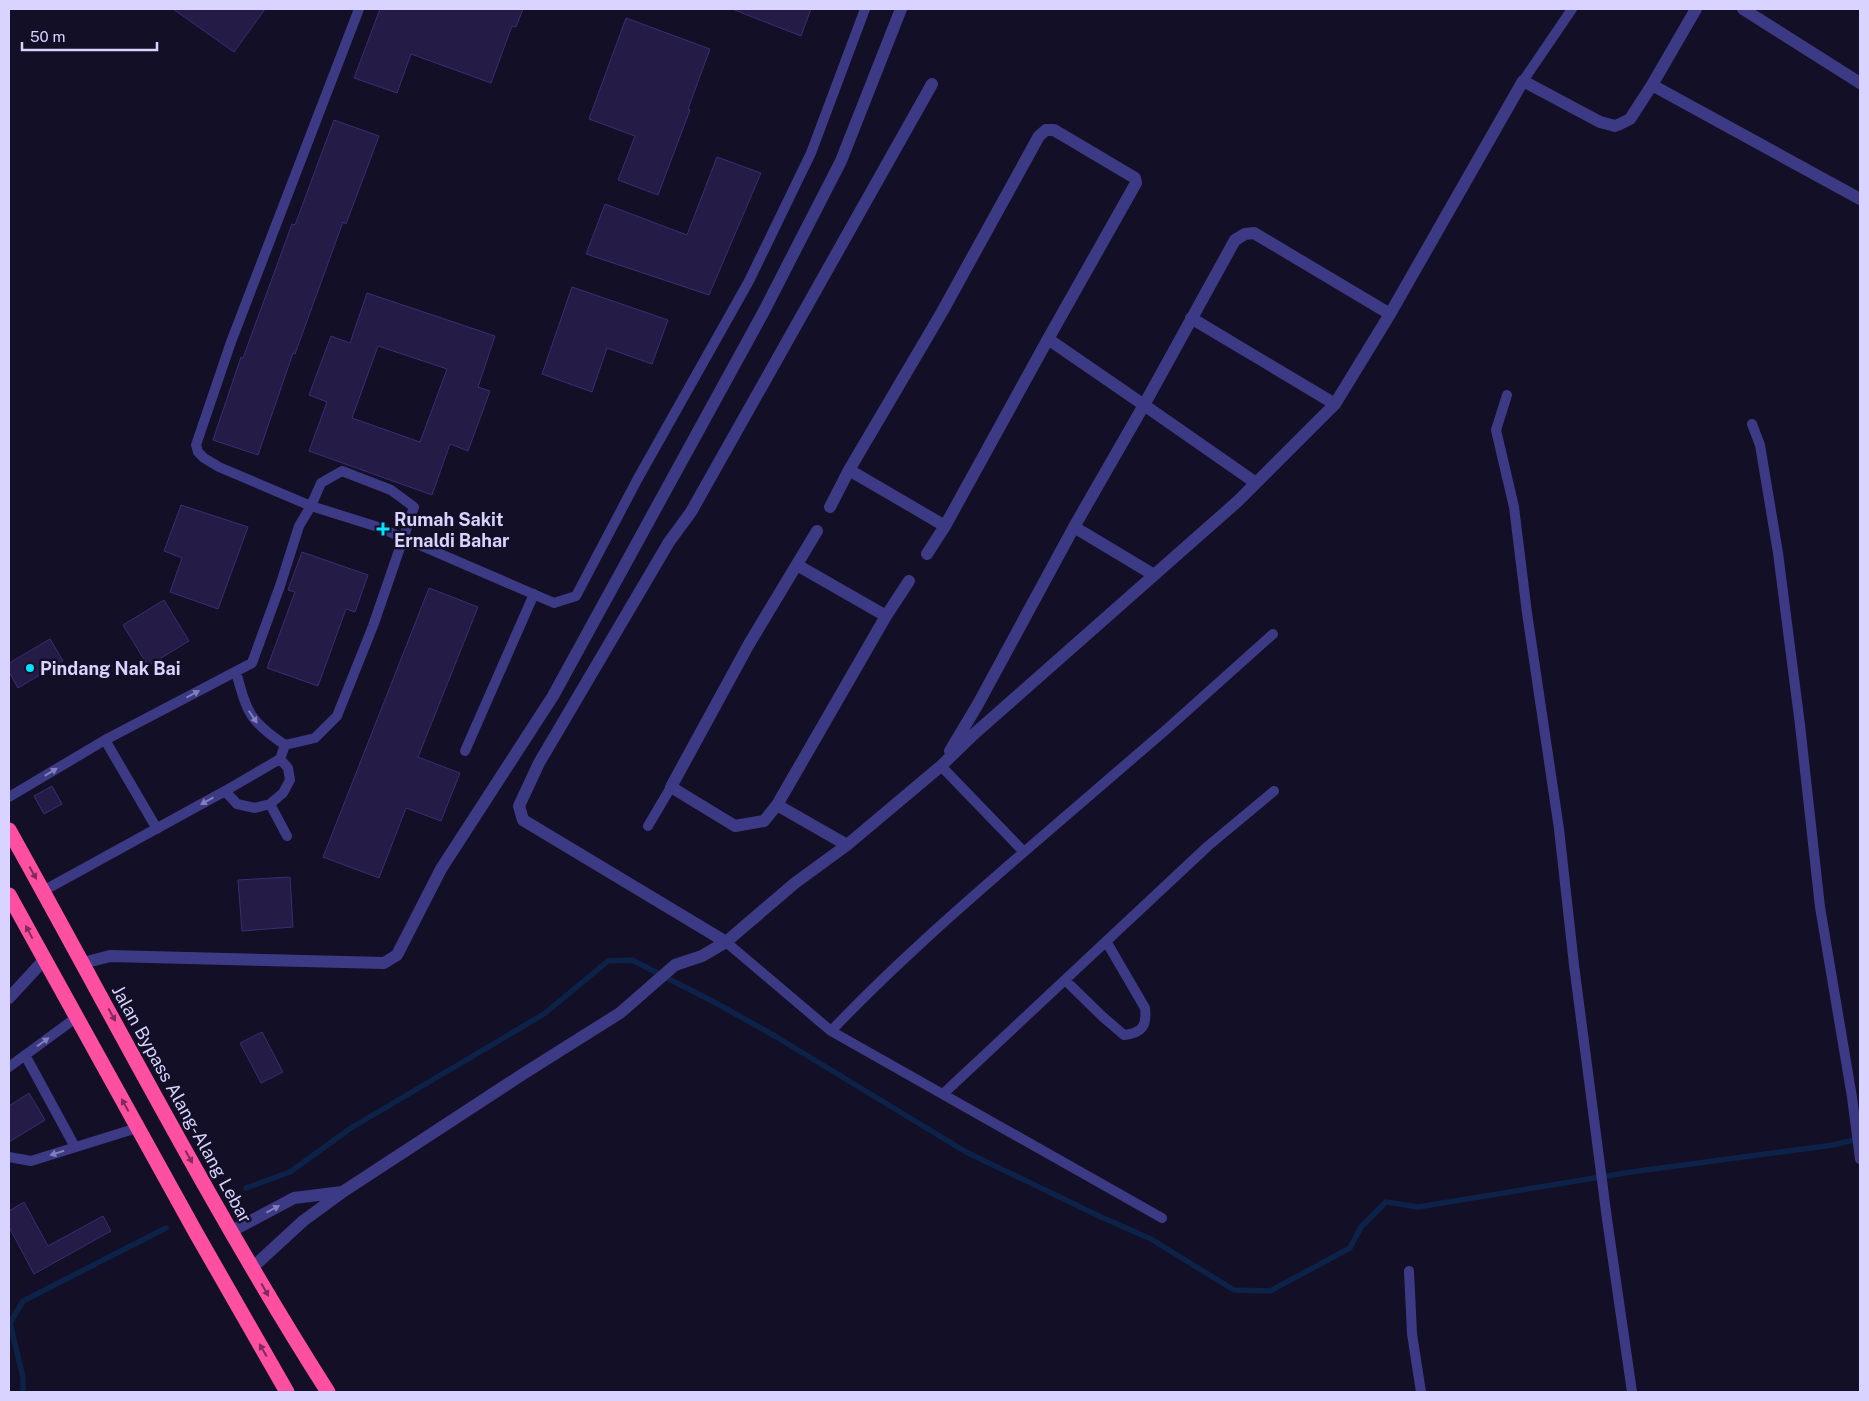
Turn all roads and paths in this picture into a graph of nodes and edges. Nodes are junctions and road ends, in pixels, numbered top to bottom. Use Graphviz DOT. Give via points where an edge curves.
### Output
graph roads {
  1 [pos="360,9"];
  2 [pos="865,9"];
  3 [pos="901,9"];
  4 [pos="1572,9"];
  5 [pos="1696,9"];
  6 [pos="1743,9"];
  7 [pos="1523,81"];
  8 [pos="1860,82"];
  9 [pos="932,84"];
  10 [pos="1652,86"];
  11 [pos="1860,200"];
  12 [pos="1390,314"];
  13 [pos="1191,318"];
  14 [pos="1048,339"];
  15 [pos="1507,395"];
  16 [pos="1335,404"];
  17 [pos="1144,405"];
  18 [pos="1752,424"];
  19 [pos="849,470"];
  20 [pos="1256,484"];
  21 [pos="311,506"];
  22 [pos="830,507"];
  23 [pos="945,526"];
  24 [pos="1074,527"];
  25 [pos="817,531"];
  26 [pos="402,538"];
  27 [pos="927,554"];
  28 [pos="797,565"];
  29 [pos="1154,575"];
  30 [pos="909,580"];
  31 [pos="534,594"];
  32 [pos="886,616"];
  33 [pos="1273,634"];
  34 [pos="236,672"];
  35 [pos="105,740"];
  36 [pos="285,745"];
  37 [pos="466,751"];
  38 [pos="280,759"];
  39 [pos="940,766"];
  40 [pos="671,787"];
  41 [pos="1274,791"];
  42 [pos="225,792"];
  43 [pos="9,797"];
  44 [pos="270,804"];
  45 [pos="777,805"];
  46 [pos="648,826"];
  47 [pos="157,829"];
  48 [pos="9,830"];
  49 [pos="287,836"];
  50 [pos="847,845"];
  51 [pos="1024,852"];
  52 [pos="43,891"];
  53 [pos="9,895"];
  54 [pos="1106,941"];
  55 [pos="726,942"];
  56 [pos="44,960"];
  57 [pos="83,963"];
  58 [pos="1065,980"];
  59 [pos="9,998"];
  60 [pos="77,1017"];
  61 [pos="831,1031"];
  62 [pos="25,1055"];
  63 [pos="9,1067"];
  64 [pos="943,1094"];
  65 [pos="137,1128"];
  66 [pos="75,1147"];
  67 [pos="9,1157"];
  68 [pos="1860,1158"];
  69 [pos="344,1191"];
  70 [pos="1162,1218"];
  71 [pos="230,1232"];
  72 [pos="252,1268"];
  73 [pos="1409,1271"];
  74 [pos="287,1392"];
  75 [pos="328,1392"];
  76 [pos="1421,1392"];
  77 [pos="1632,1392"];
  1 -- 21 [label="lane" via="231,342 196,445 204,458 219,467"];
  2 -- 31 [label="lane" via="811,153 750,281 636,480 576,596 554,603"];
  3 -- 57 [label="street" via="841,161 763,313 553,696 441,868 397,955 384,962 110,956"];
  4 -- 7 [label="lane"];
  5 -- 10 [label="street"];
  6 -- 8 [label="street"];
  7 -- 10 [label="street" via="1600,122 1615,126 1630,119"];
  7 -- 12 [label="street"];
  9 -- 55 [label="street" via="691,512 669,542 538,763 519,806 523,820"];
  10 -- 11 [label="street"];
  12 -- 13 [label="street" via="1254,233 1235,240"];
  12 -- 16 [label="street"];
  13 -- 16 [label="street"];
  13 -- 17 [label="street"];
  14 -- 17 [label="street"];
  14 -- 19 [label="street" via="1136,183 1135,178 1054,130 1046,130 1039,136 942,312"];
  14 -- 23 [label="street"];
  15 -- 77 [label="lane" via="1496,430 1514,507"];
  16 -- 20 [label="street"];
  17 -- 20 [label="street"];
  17 -- 24 [label="street"];
  18 -- 68 [label="lane" via="1760,445 1778,553 1820,907"];
  19 -- 22 [label="street"];
  19 -- 23 [label="street"];
  20 -- 29 [label="street"];
  21 -- 26 [label="lane" via="378,526"];
  21 -- 26 [label="lane" via="321,484 342,471 391,490 414,507"];
  21 -- 34 [label="lane" via="299,526 252,663"];
  23 -- 27 [label="street"];
  24 -- 29 [label="street"];
  24 -- 39 [label="street" via="978,704"];
  25 -- 28 [label="street"];
  26 -- 31 [label="lane"];
  26 -- 36 [label="lane" via="373,626 337,716 315,738"];
  28 -- 32 [label="street"];
  28 -- 40 [label="street" via="749,644"];
  29 -- 39 [label="street"];
  30 -- 32 [label="street"];
  31 -- 37 [label="lane"];
  32 -- 45 [label="street"];
  33 -- 51 [label="lane"];
  35 -- 34 [label="lane, one-way"];
  34 -- 36 [label="lane, one-way" via="252,719"];
  43 -- 35 [label="lane, one-way"];
  35 -- 47 [label="lane"];
  36 -- 38 [label="lane"];
  38 -- 42 [label="lane"];
  38 -- 44 [label="lane" via="288,768 290,780 283,793"];
  39 -- 50 [label="street"];
  39 -- 51 [label="lane"];
  40 -- 45 [label="street" via="735,826 764,821"];
  40 -- 46 [label="lane"];
  41 -- 54 [label="lane" via="1208,846"];
  42 -- 44 [label="lane" via="237,804 255,808"];
  42 -- 47 [label="lane, one-way"];
  44 -- 49 [label="lane"];
  45 -- 50 [label="street"];
  47 -- 52 [label="lane"];
  48 -- 52 [label="highway, Jalan Bypass Alang-Alang Lebar, one-way"];
  50 -- 55 [label="street" via="795,883"];
  51 -- 61 [label="lane" via="933,930"];
  52 -- 57 [label="highway, Jalan Bypass Alang-Alang Lebar"];
  56 -- 53 [label="highway, one-way"];
  54 -- 58 [label="lane"];
  54 -- 58 [label="lane" via="1145,1008 1146,1019 1135,1034 1124,1035"];
  55 -- 61 [label="lane"];
  55 -- 69 [label="street" via="702,956 675,965 620,1013"];
  56 -- 59 [label="street"];
  56 -- 60 [label="highway"];
  57 -- 71 [label="highway, Jalan Bypass Alang-Alang Lebar, one-way"];
  58 -- 64 [label="lane"];
  62 -- 60 [label="lane, one-way"];
  65 -- 60 [label="highway, one-way"];
  61 -- 64 [label="lane"];
  62 -- 63 [label="lane"];
  62 -- 66 [label="lane"];
  64 -- 70 [label="lane"];
  65 -- 66 [label="lane"];
  74 -- 65 [label="highway, one-way"];
  66 -- 67 [label="lane, one-way" via="31,1161"];
  71 -- 69 [label="street, one-way" via="294,1198"];
  69 -- 72 [label="street" via="303,1221"];
  71 -- 72 [label="highway, Jalan Bypass Alang-Alang Lebar"];
  72 -- 75 [label="highway, Jalan Bypass Alang-Alang Lebar, one-way"];
  73 -- 76 [label="lane" via="1412,1334"];
}
